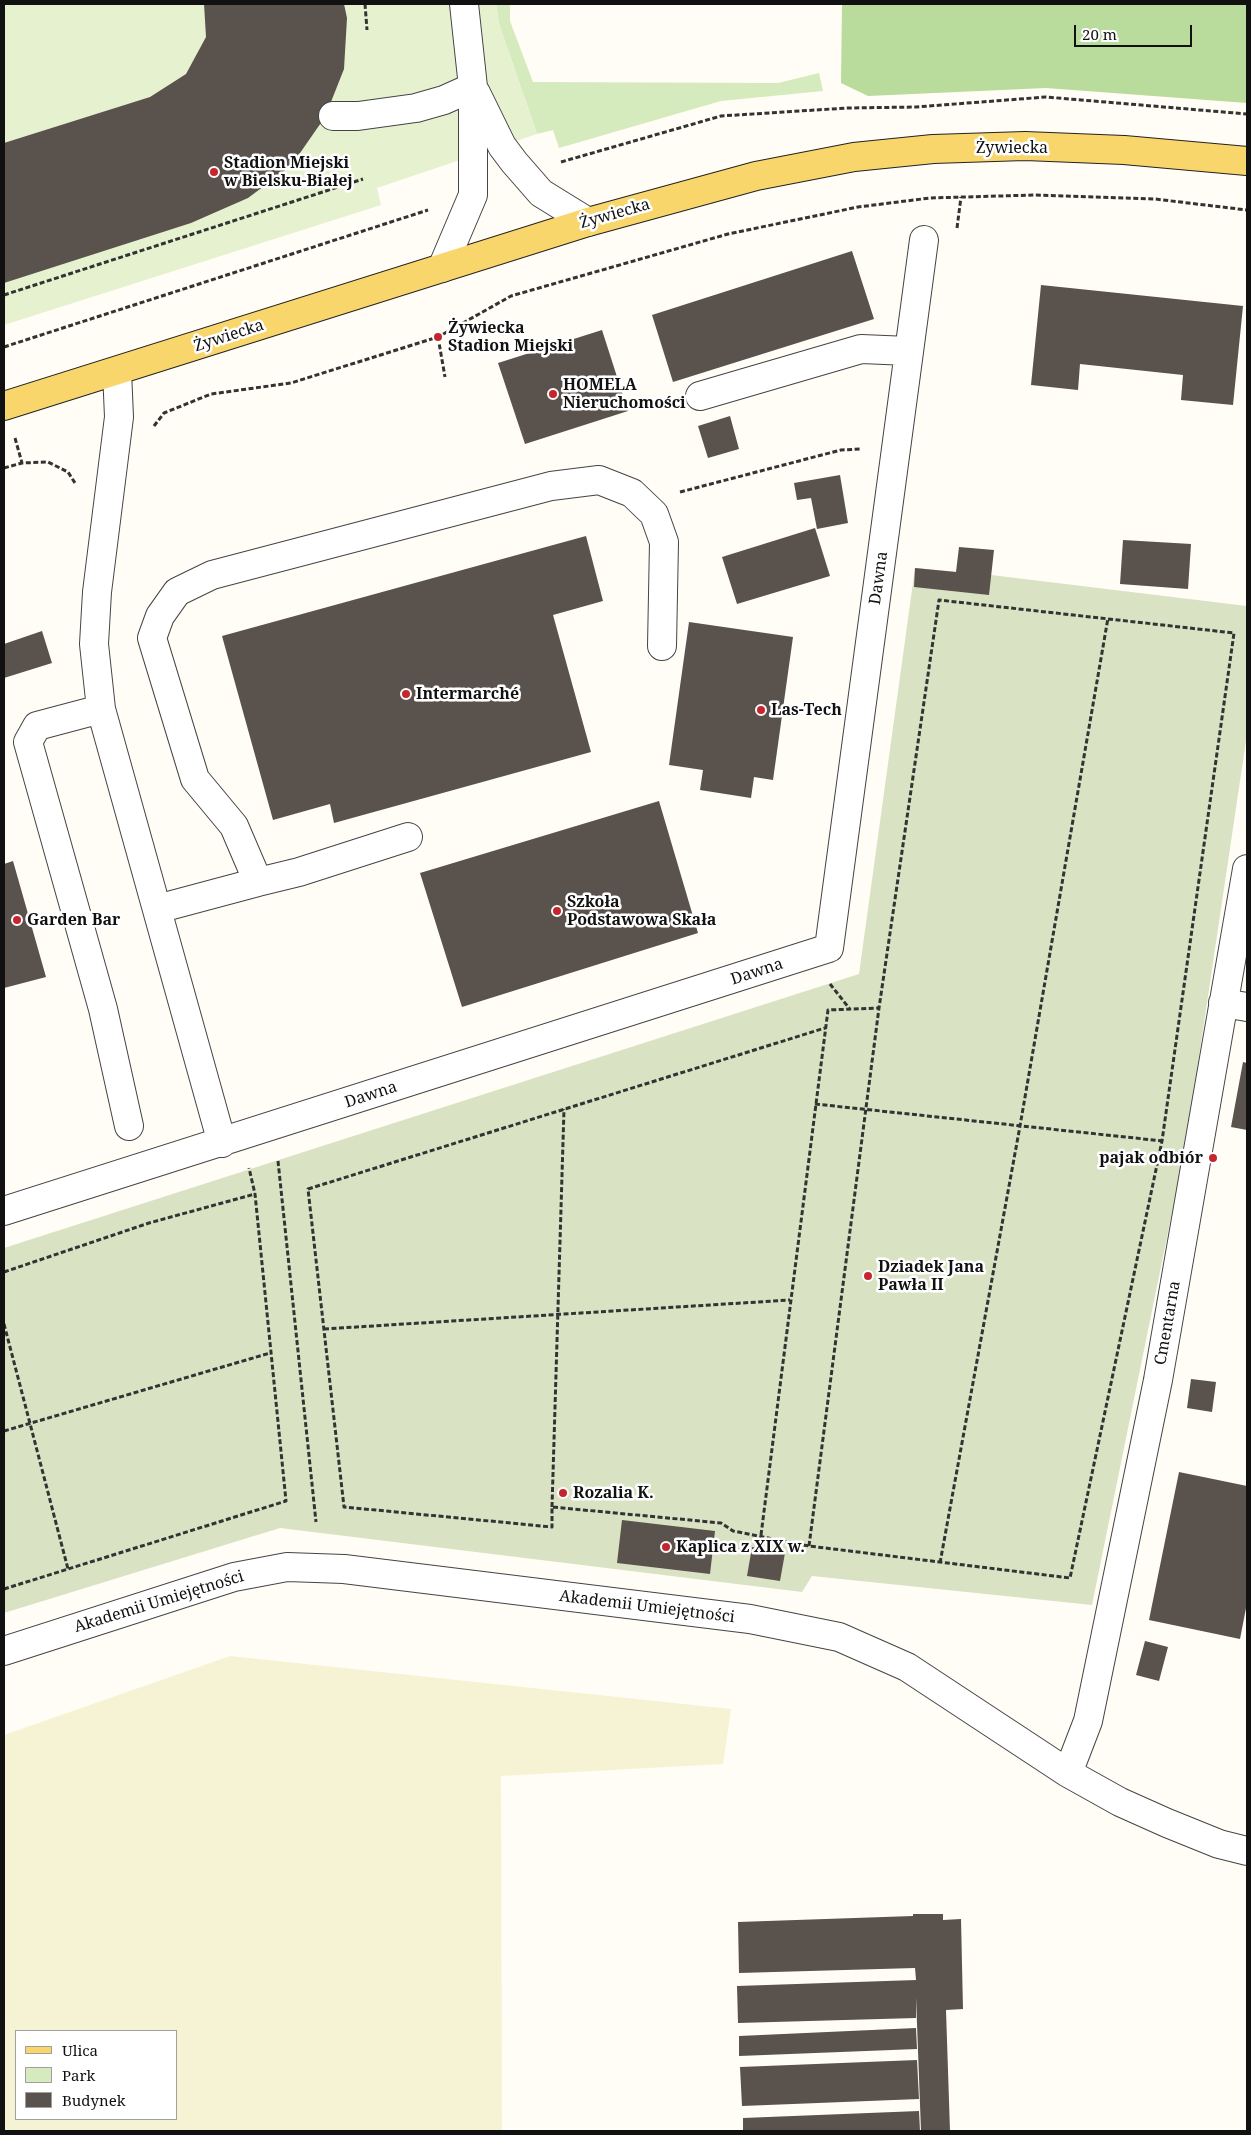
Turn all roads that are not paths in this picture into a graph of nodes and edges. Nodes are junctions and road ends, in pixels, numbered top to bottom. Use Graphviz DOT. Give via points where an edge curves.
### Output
graph roads {
  1 [pos="464,4"];
  2 [pos="473,88"];
  3 [pos="333,116"];
  4 [pos="1247,161"];
  5 [pos="588,222"];
  6 [pos="924,240"];
  7 [pos="442,268"];
  8 [pos="909,351"];
  9 [pos="117,371"];
  10 [pos="700,396"];
  11 [pos="4,406"];
  12 [pos="662,646"];
  13 [pos="101,709"];
  14 [pos="408,837"];
  15 [pos="1247,869"];
  16 [pos="258,882"];
  17 [pos="157,909"];
  18 [pos="1235,1005"];
  19 [pos="129,1126"];
  20 [pos="222,1142"];
  21 [pos="4,1211"];
  22 [pos="4,1651"];
  23 [pos="1068,1773"];
  24 [pos="1247,1851"];
  1 -- 2 [label="street"];
  2 -- 3 [label="street" via="416,108"];
  2 -- 5 [label="street" via="502,146 514,162 541,193"];
  2 -- 7 [label="street" via="473,195"];
  4 -- 5 [label="main road, Żywiecka" via="1124,150 1025,146 933,149 854,157 756,176"];
  5 -- 7 [label="main road, Żywiecka"];
  6 -- 8 [label="street, Dawna"];
  7 -- 9 [label="main road, Żywiecka"];
  8 -- 10 [label="street" via="861,349"];
  8 -- 20 [label="street, Dawna" via="829,948"];
  9 -- 11 [label="main road, Żywiecka"];
  9 -- 13 [label="street" via="119,417 94,644"];
  12 -- 16 [label="street" via="664,542 654,514 632,493 599,480 551,486 212,575 177,592 160,616 152,638 195,779 234,826"];
  13 -- 17 [label="street"];
  13 -- 19 [label="street" via="37,726 28,742 103,1009"];
  14 -- 16 [label="street"];
  15 -- 18 [label="street, Cmentarna"];
  16 -- 17 [label="street"];
  17 -- 20 [label="street"];
  18 -- 23 [label="street, Cmentarna" via="1199,1145 1158,1380 1088,1721"];
  20 -- 21 [label="street, Dawna"];
  22 -- 23 [label="street, Akademii Umiejętności" via="234,1577 287,1568 344,1569 750,1619 838,1637 907,1668"];
  23 -- 24 [label="street, Akademii Umiejętności" via="1166,1823 1219,1844"];
}
